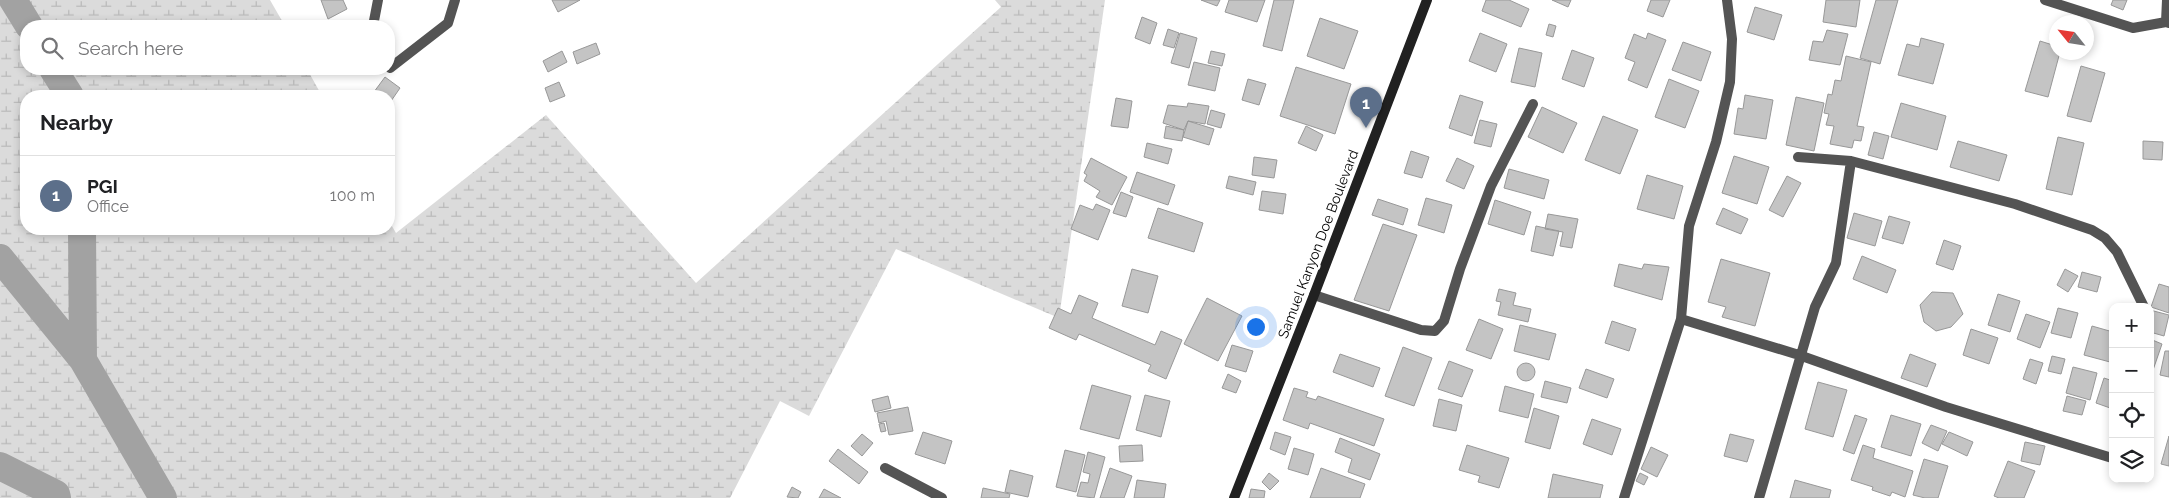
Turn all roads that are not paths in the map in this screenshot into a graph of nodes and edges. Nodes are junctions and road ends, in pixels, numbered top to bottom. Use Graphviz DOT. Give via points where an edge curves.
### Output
graph roads {
  1 [pos="378,0"];
  2 [pos="455,0"];
  3 [pos="1427,0"];
  4 [pos="1727,0"];
  5 [pos="2045,0"];
  6 [pos="2167,0"];
  7 [pos="374,20"];
  8 [pos="2167,23"];
  9 [pos="395,64"];
  10 [pos="1533,104"];
  11 [pos="1798,157"];
  12 [pos="1852,161"];
  13 [pos="1314,295"];
  14 [pos="2142,303"];
  15 [pos="1681,319"];
  16 [pos="1800,355"];
  17 [pos="2109,457"];
  18 [pos="885,468"];
  19 [pos="942,498"];
  20 [pos="1234,498"];
  21 [pos="1624,498"];
  22 [pos="1759,498"];
  1 -- 7 [label="street"];
  2 -- 9 [label="street" via="448,23"];
  3 -- 13 [label="street, Samuel Kanyon Doe Boulevard"];
  4 -- 15 [label="street" via="1732,39 1730,82 1716,142 1690,226"];
  5 -- 8 [label="street" via="2133,28"];
  6 -- 8 [label="street"];
  10 -- 13 [label="street" via="1492,186 1444,321 1435,330 1421,330"];
  11 -- 12 [label="street"];
  12 -- 14 [label="street" via="2015,204 2092,230 2105,238 2117,252"];
  12 -- 16 [label="street" via="1836,263 1815,308"];
  13 -- 20 [label="street, Samuel Kanyon Doe Boulevard"];
  15 -- 16 [label="street"];
  15 -- 21 [label="street"];
  16 -- 17 [label="street" via="1946,407"];
  16 -- 22 [label="street"];
  18 -- 19 [label="street"];
}
